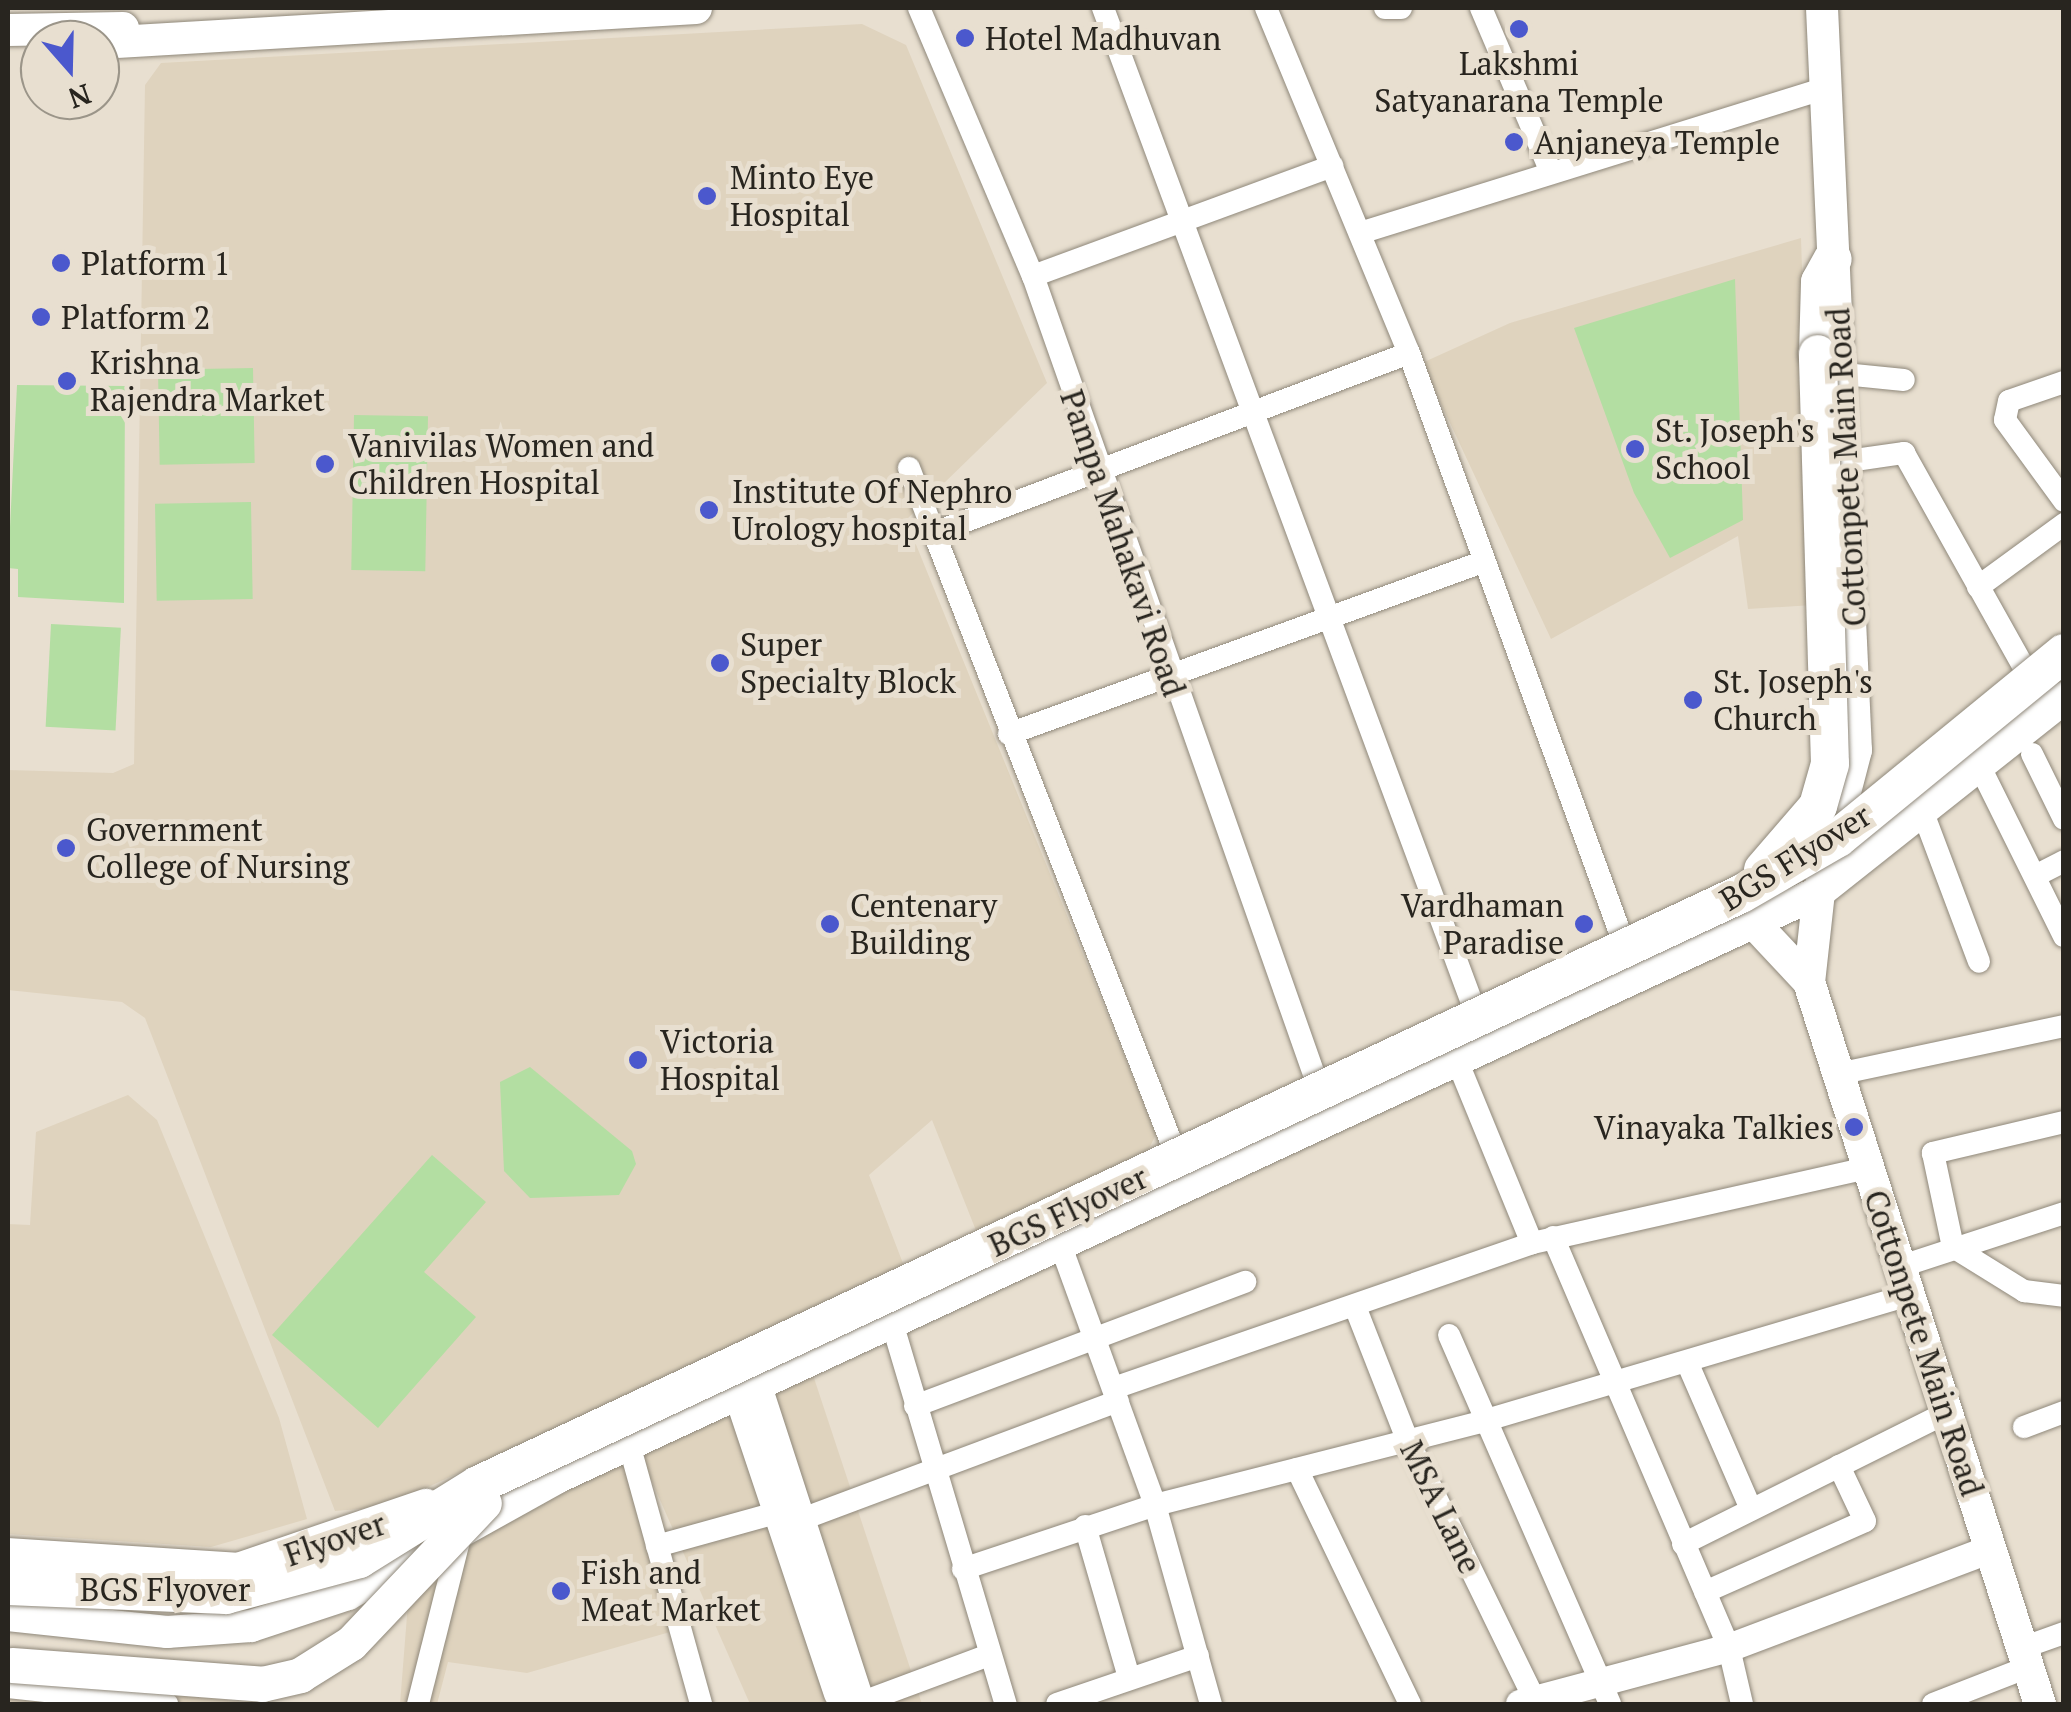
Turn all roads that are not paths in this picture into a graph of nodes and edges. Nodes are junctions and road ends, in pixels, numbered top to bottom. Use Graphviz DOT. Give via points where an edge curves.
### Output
graph roads {
  1 [pos="447,8"];
  2 [pos="696,8"];
  3 [pos="919,8"];
  4 [pos="1102,8"];
  5 [pos="1266,8"];
  6 [pos="1385,8"];
  7 [pos="1401,8"];
  8 [pos="1481,8"];
  9 [pos="1822,8"];
  10 [pos="8,30"];
  11 [pos="120,44"];
  12 [pos="1824,88"];
  13 [pos="1332,166"];
  14 [pos="1551,172"];
  15 [pos="1186,218"];
  16 [pos="1360,233"];
  17 [pos="1833,259"];
  18 [pos="1032,276"];
  19 [pos="1409,352"];
  20 [pos="1831,364"];
  21 [pos="1904,380"];
  22 [pos="2064,382"];
  23 [pos="1256,414"];
  24 [pos="1848,460"];
  25 [pos="909,468"];
  26 [pos="1095,472"];
  27 [pos="2064,501"];
  28 [pos="2064,524"];
  29 [pos="934,533"];
  30 [pos="1485,561"];
  31 [pos="1978,587"];
  32 [pos="1333,618"];
  33 [pos="2064,644"];
  34 [pos="2064,653"];
  35 [pos="1169,672"];
  36 [pos="2046,678"];
  37 [pos="2064,698"];
  38 [pos="1009,734"];
  39 [pos="1856,750"];
  40 [pos="2032,754"];
  41 [pos="1978,765"];
  42 [pos="1885,792"];
  43 [pos="1917,815"];
  44 [pos="2064,818"];
  45 [pos="1831,834"];
  46 [pos="2064,861"];
  47 [pos="2034,876"];
  48 [pos="1819,892"];
  49 [pos="1747,907"];
  50 [pos="2064,936"];
  51 [pos="1624,941"];
  52 [pos="1979,962"];
  53 [pos="1809,982"];
  54 [pos="1474,1008"];
  55 [pos="2064,1026"];
  56 [pos="1456,1058"];
  57 [pos="1838,1074"];
  58 [pos="1317,1083"];
  59 [pos="2064,1122"];
  60 [pos="1173,1151"];
  61 [pos="1868,1168"];
  62 [pos="1192,1191"];
  63 [pos="2064,1213"];
  64 [pos="1543,1240"];
  65 [pos="1954,1247"];
  66 [pos="1062,1249"];
  67 [pos="1904,1281"];
  68 [pos="1246,1282"];
  69 [pos="2064,1296"];
  70 [pos="1356,1309"];
  71 [pos="893,1326"];
  72 [pos="1449,1335"];
  73 [pos="1094,1337"];
  74 [pos="732,1350"];
  75 [pos="1686,1362"];
  76 [pos="1613,1384"];
  77 [pos="749,1389"];
  78 [pos="1116,1394"];
  79 [pos="915,1406"];
  80 [pos="2064,1412"];
  81 [pos="1946,1414"];
  82 [pos="1480,1422"];
  83 [pos="2024,1426"];
  84 [pos="1406,1434"];
  85 [pos="629,1444"];
  86 [pos="1839,1466"];
  87 [pos="1297,1469"];
  88 [pos="933,1470"];
  89 [pos="481,1494"];
  90 [pos="1156,1505"];
  91 [pos="1752,1510"];
  92 [pos="786,1520"];
  93 [pos="1085,1526"];
  94 [pos="460,1537"];
  95 [pos="1683,1544"];
  96 [pos="658,1546"];
  97 [pos="1991,1550"];
  98 [pos="8,1555"];
  99 [pos="963,1568"];
  100 [pos="8,1570"];
  101 [pos="8,1586"];
  102 [pos="1704,1592"];
  103 [pos="8,1601"];
  104 [pos="8,1615"];
  105 [pos="2064,1633"];
  106 [pos="1729,1648"];
  107 [pos="989,1655"];
  108 [pos="1198,1656"];
  109 [pos="2025,1658"];
  110 [pos="10,1676"];
  111 [pos="1129,1678"];
  112 [pos="1607,1692"];
  113 [pos="1527,1703"];
  114 [pos="167,1704"];
  115 [pos="418,1704"];
  116 [pos="701,1704"];
  117 [pos="854,1704"];
  118 [pos="1006,1704"];
  119 [pos="1057,1704"];
  120 [pos="1211,1704"];
  121 [pos="1410,1704"];
  122 [pos="1742,1704"];
  123 [pos="1933,1704"];
  124 [pos="2040,1704"];
  1 -- 10 [label="main road"];
  2 -- 11 [label="main road"];
  3 -- 18 [label="street, Pampa Mahakavi Road"];
  4 -- 15 [label="street"];
  5 -- 13 [label="street"];
  6 -- 7 [label="street"];
  8 -- 14 [label="street"];
  9 -- 12 [label="main road"];
  12 -- 14 [label="street"];
  12 -- 17 [label="main road"];
  13 -- 15 [label="street"];
  13 -- 16 [label="street"];
  14 -- 16 [label="street"];
  15 -- 18 [label="street"];
  15 -- 23 [label="street"];
  16 -- 19 [label="street"];
  17 -- 20 [label="highway" via="1820,282"];
  18 -- 26 [label="street, Pampa Mahakavi Road"];
  19 -- 23 [label="street"];
  19 -- 30 [label="street"];
  20 -- 21 [label="street"];
  20 -- 24 [label="main road, Cottonpete Main Road"];
  20 -- 49 [label="highway, bridge" via="1830,764 1808,821"];
  22 -- 27 [label="street" via="2010,401 2006,420"];
  23 -- 26 [label="street"];
  23 -- 32 [label="street"];
  24 -- 31 [label="street" via="1904,453"];
  24 -- 39 [label="main road, Cottonpete Main Road"];
  25 -- 29 [label="street"];
  26 -- 29 [label="street"];
  26 -- 35 [label="street, Pampa Mahakavi Road"];
  28 -- 31 [label="street"];
  29 -- 38 [label="street"];
  30 -- 32 [label="street"];
  30 -- 51 [label="street"];
  31 -- 36 [label="street"];
  32 -- 35 [label="street"];
  32 -- 54 [label="street"];
  33 -- 36 [label="main road"];
  34 -- 49 [label="highway, BGS Flyover, bridge"];
  35 -- 38 [label="street"];
  35 -- 58 [label="street, Pampa Mahakavi Road"];
  36 -- 42 [label="main road"];
  36 -- 89 [label="highway, BGS Flyover" via="1848,856 1750,915"];
  37 -- 41 [label="main road"];
  38 -- 60 [label="street"];
  39 -- 42 [label="main road"];
  39 -- 45 [label="main road, Cottonpete Main Road"];
  40 -- 44 [label="street"];
  41 -- 43 [label="main road"];
  41 -- 47 [label="street"];
  42 -- 43 [label="main road"];
  42 -- 45 [label="main road"];
  43 -- 48 [label="main road"];
  43 -- 52 [label="street"];
  45 -- 48 [label="main road, Cottonpete Main Road"];
  45 -- 51 [label="main road"];
  46 -- 47 [label="street"];
  47 -- 50 [label="street"];
  48 -- 49 [label="main road"];
  48 -- 53 [label="main road, Cottonpete Main Road"];
  49 -- 53 [label="main road, Cottonpete Main Road"];
  49 -- 56 [label="main road"];
  49 -- 89 [label="highway, BGS Flyover, bridge"];
  51 -- 54 [label="main road"];
  53 -- 57 [label="main road, Cottonpete Main Road"];
  54 -- 58 [label="main road"];
  55 -- 57 [label="street"];
  56 -- 62 [label="main road"];
  56 -- 64 [label="street"];
  57 -- 61 [label="main road, Cottonpete Main Road"];
  58 -- 60 [label="main road"];
  59 -- 65 [label="street" via="1933,1152"];
  60 -- 62 [label="street"];
  60 -- 74 [label="main road"];
  61 -- 64 [label="street"];
  61 -- 67 [label="main road, Cottonpete Main Road"];
  62 -- 66 [label="main road"];
  63 -- 65 [label="street"];
  64 -- 70 [label="street"];
  64 -- 76 [label="street"];
  65 -- 67 [label="street"];
  65 -- 69 [label="street" via="2024,1290"];
  66 -- 71 [label="main road"];
  66 -- 73 [label="street"];
  67 -- 75 [label="street"];
  67 -- 81 [label="main road, Cottonpete Main Road"];
  68 -- 73 [label="street"];
  70 -- 78 [label="street"];
  70 -- 84 [label="street, MSA Lane"];
  71 -- 77 [label="main road"];
  71 -- 79 [label="street"];
  72 -- 82 [label="street"];
  73 -- 78 [label="street"];
  73 -- 79 [label="street"];
  74 -- 77 [label="street"];
  74 -- 100 [label="main road" via="284,1570 247,1581 169,1582"];
  75 -- 76 [label="street"];
  75 -- 91 [label="street"];
  76 -- 82 [label="street"];
  76 -- 95 [label="street"];
  77 -- 85 [label="main road"];
  77 -- 92 [label="street"];
  78 -- 88 [label="street"];
  78 -- 90 [label="street"];
  79 -- 88 [label="street"];
  80 -- 83 [label="street"];
  81 -- 86 [label="street"];
  81 -- 97 [label="main road, Cottonpete Main Road"];
  82 -- 84 [label="street"];
  82 -- 112 [label="street"];
  84 -- 87 [label="street"];
  84 -- 113 [label="street, MSA Lane"];
  85 -- 94 [label="main road"];
  85 -- 96 [label="street"];
  86 -- 91 [label="street"];
  86 -- 102 [label="street" via="1865,1521"];
  87 -- 90 [label="street"];
  87 -- 121 [label="street"];
  88 -- 92 [label="street"];
  88 -- 99 [label="street"];
  89 -- 98 [label="main road, Flyover, bridge" via="238,1570"];
  89 -- 101 [label="highway, BGS Flyover, bridge" via="359,1559 273,1588 171,1596"];
  89 -- 103 [label="highway, BGS Flyover" via="308,1595 218,1611"];
  89 -- 110 [label="main road, bridge" via="350,1643 300,1675 262,1684"];
  90 -- 93 [label="street"];
  90 -- 108 [label="street"];
  91 -- 95 [label="street"];
  92 -- 96 [label="street"];
  92 -- 117 [label="street"];
  93 -- 99 [label="street"];
  93 -- 111 [label="street"];
  94 -- 104 [label="main road" via="348,1594 251,1626 167,1632"];
  94 -- 115 [label="street"];
  95 -- 102 [label="street"];
  96 -- 116 [label="street"];
  97 -- 106 [label="street"];
  97 -- 109 [label="main road, Cottonpete Main Road"];
  99 -- 107 [label="street"];
  102 -- 106 [label="street"];
  105 -- 109 [label="street"];
  106 -- 112 [label="street"];
  106 -- 122 [label="street"];
  107 -- 117 [label="street"];
  107 -- 118 [label="street"];
  108 -- 111 [label="street"];
  108 -- 120 [label="street"];
  109 -- 123 [label="street"];
  109 -- 124 [label="main road, Cottonpete Main Road"];
  110 -- 114 [label="street"];
  111 -- 119 [label="street"];
  112 -- 113 [label="street"];
}
